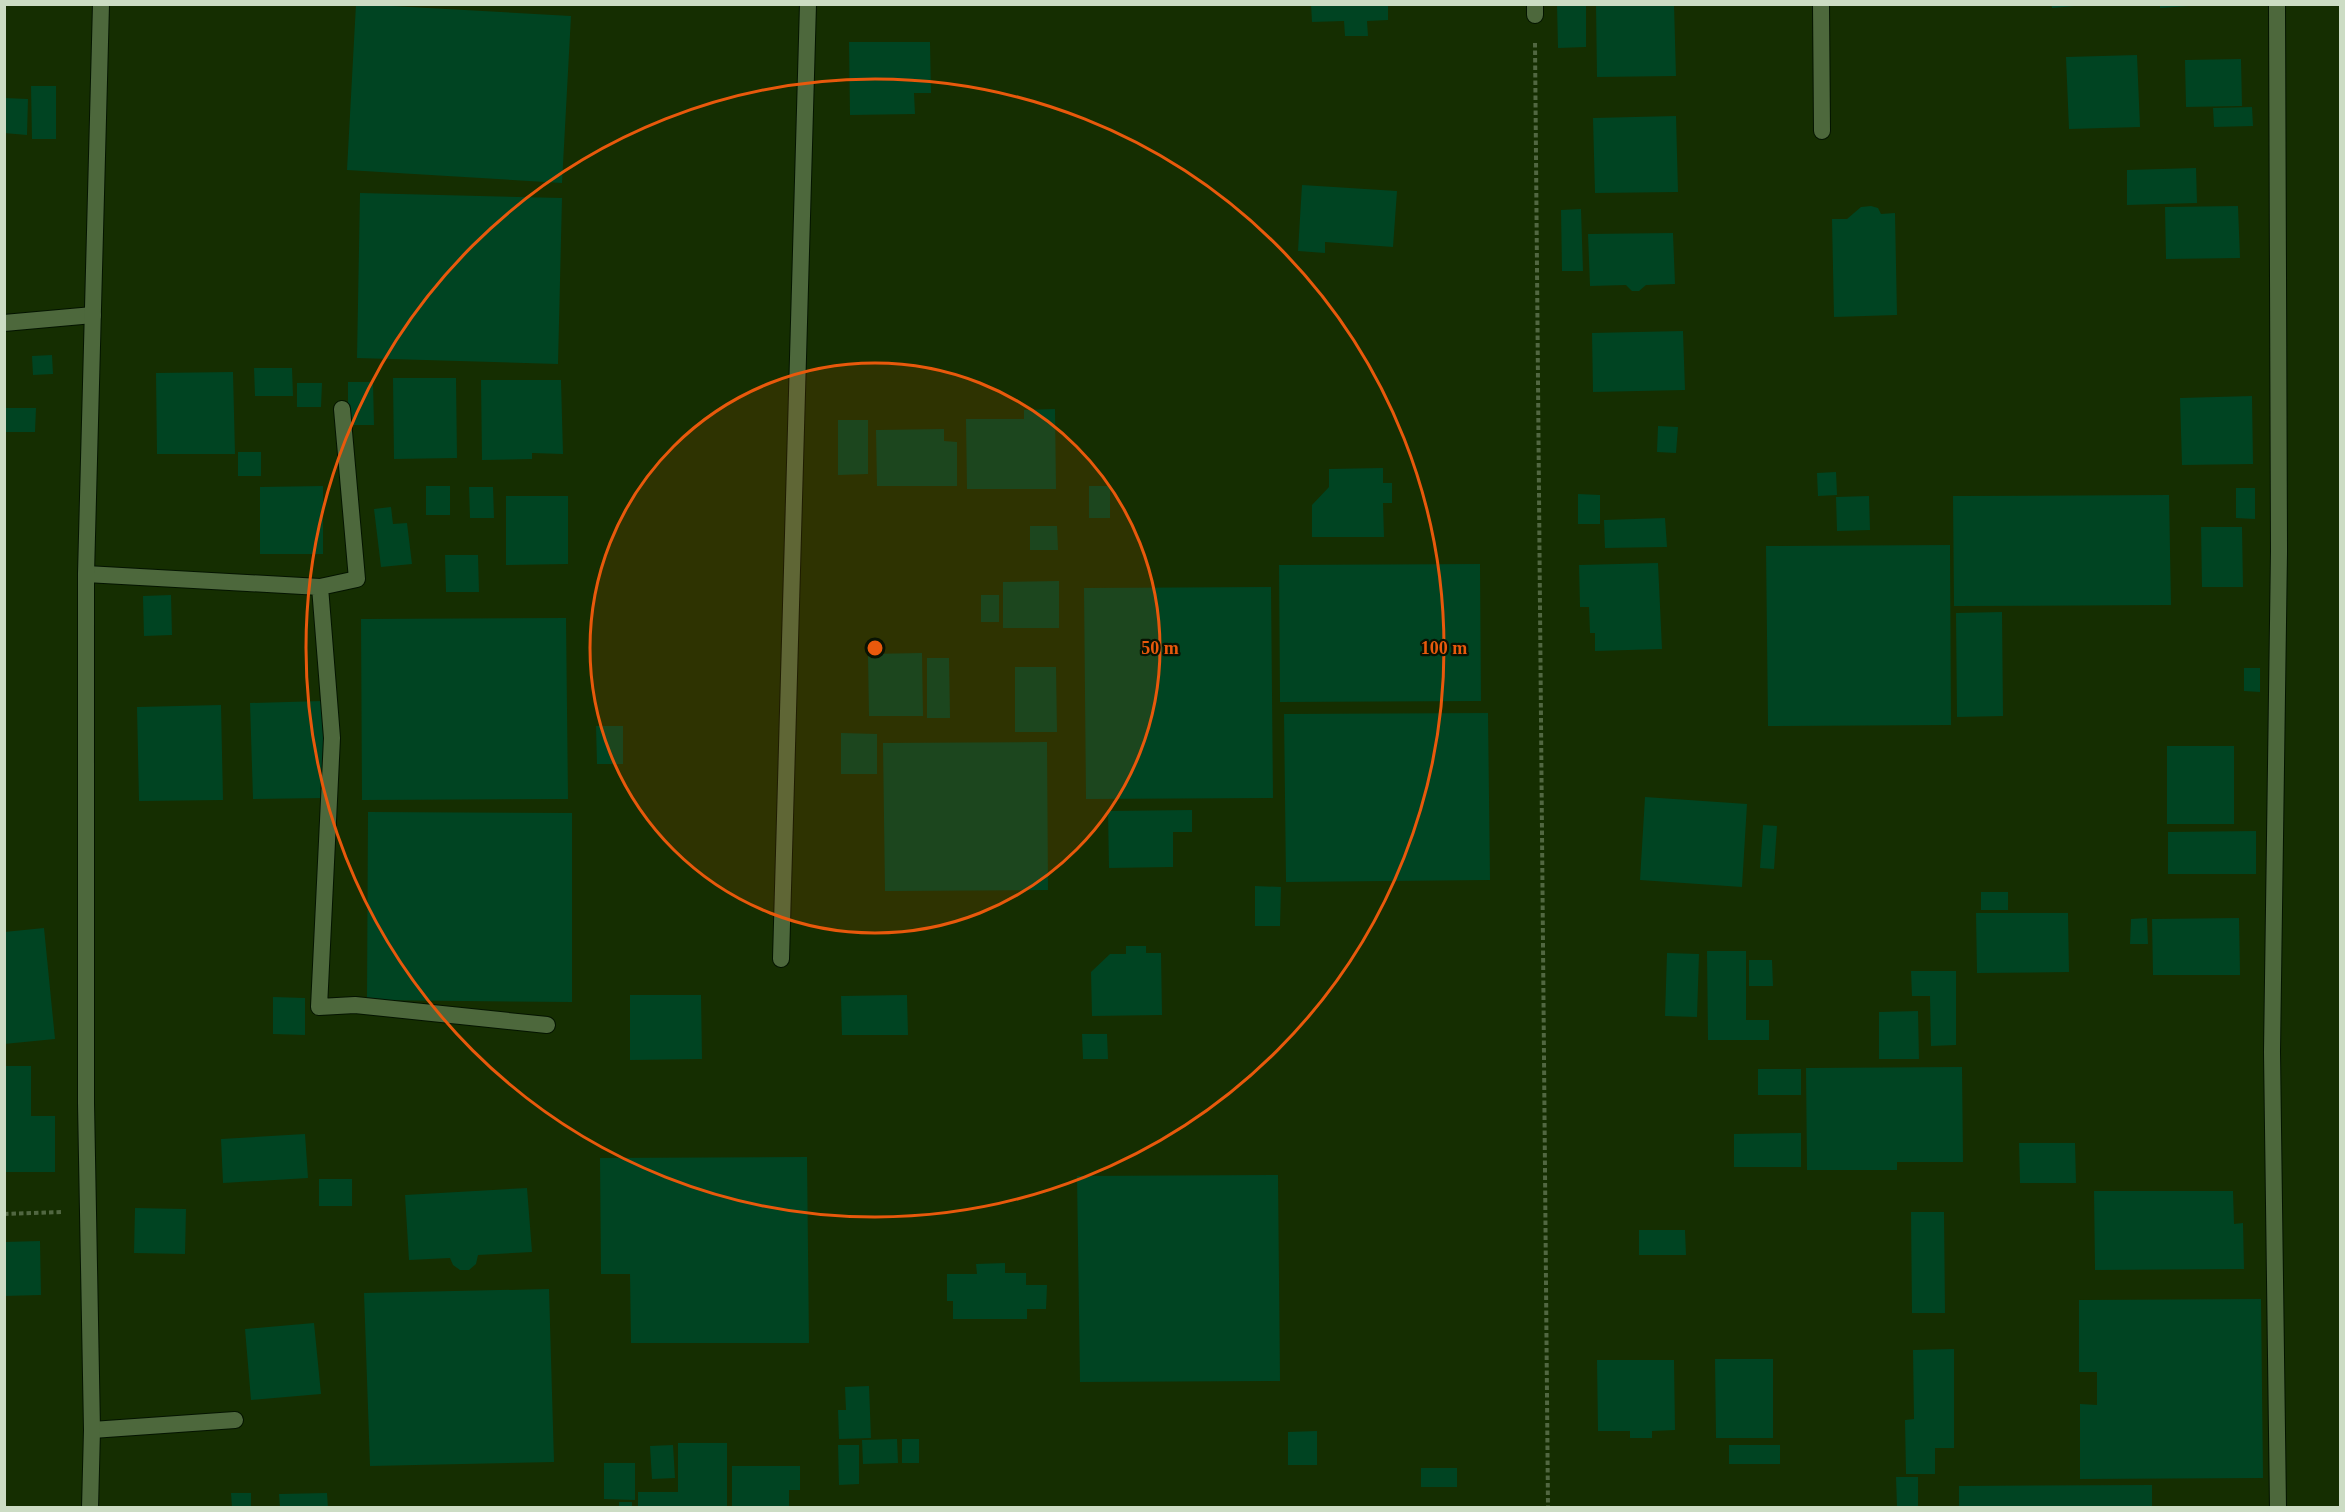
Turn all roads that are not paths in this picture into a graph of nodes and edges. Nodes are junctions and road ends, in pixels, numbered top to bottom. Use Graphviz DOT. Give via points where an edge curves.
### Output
graph roads {
  1 [pos="101,4"];
  2 [pos="808,4"];
  3 [pos="1821,4"];
  4 [pos="2277,4"];
  5 [pos="1822,131"];
  6 [pos="93,315"];
  7 [pos="4,323"];
  8 [pos="342,409"];
  9 [pos="86,574"];
  10 [pos="321,587"];
  11 [pos="781,958"];
  12 [pos="547,1025"];
  13 [pos="235,1420"];
  14 [pos="92,1430"];
  15 [pos="90,1508"];
  16 [pos="2278,1508"];
  1 -- 6 [label="street"];
  2 -- 11 [label="street"];
  3 -- 5 [label="street"];
  4 -- 16 [label="street" via="2279,551 2272,1052"];
  6 -- 7 [label="street"];
  6 -- 9 [label="street"];
  8 -- 10 [label="street" via="357,579"];
  9 -- 10 [label="street"];
  9 -- 14 [label="street" via="86,1103"];
  10 -- 12 [label="street" via="332,738 319,1006 355,1005"];
  13 -- 14 [label="street"];
  14 -- 15 [label="street"];
}
